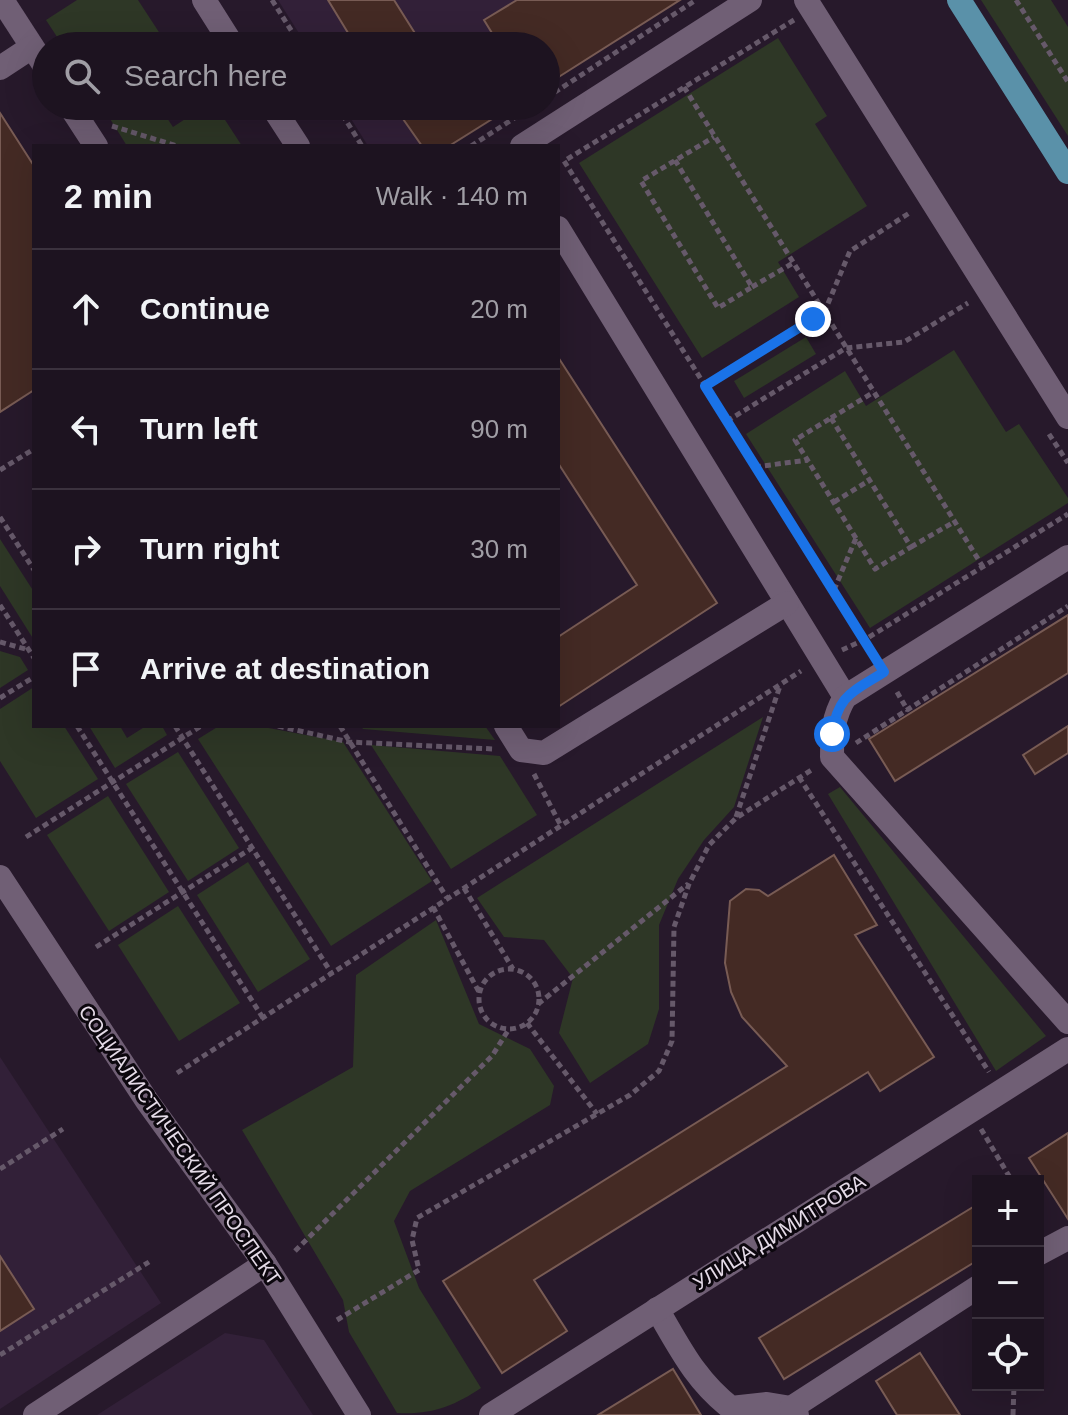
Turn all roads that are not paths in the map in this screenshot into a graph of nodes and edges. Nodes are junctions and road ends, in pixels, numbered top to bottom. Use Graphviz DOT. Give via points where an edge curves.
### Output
graph roads {
  1 [pos="2,0"];
  2 [pos="204,0"];
  3 [pos="750,0"];
  4 [pos="959,0"];
  5 [pos="809,4"];
  6 [pos="224,32"];
  7 [pos="32,47"];
  8 [pos="0,68"];
  9 [pos="80,120"];
  10 [pos="281,120"];
  11 [pos="95,144"];
  12 [pos="297,144"];
  13 [pos="525,144"];
  14 [pos="1068,172"];
  15 [pos="560,231"];
  16 [pos="1068,417"];
  17 [pos="1068,557"];
  18 [pos="787,603"];
  19 [pos="845,697"];
  20 [pos="507,728"];
  21 [pos="0,877"];
  22 [pos="1068,1022"];
  23 [pos="1068,1049"];
  24 [pos="1068,1238"];
  25 [pos="1044,1251"];
  26 [pos="265,1264"];
  27 [pos="972,1291"];
  28 [pos="657,1309"];
  29 [pos="794,1411"];
  30 [pos="730,1412"];
  31 [pos="35,1415"];
  32 [pos="359,1415"];
  33 [pos="491,1415"];
  1 -- 7 [label="street"];
  2 -- 6 [label="street"];
  3 -- 13 [label="street"];
  4 -- 14 [label="main road"];
  5 -- 16 [label="street"];
  7 -- 8 [label="street"];
  9 -- 11 [label="street"];
  10 -- 12 [label="street"];
  15 -- 18 [label="street"];
  17 -- 19 [label="street"];
  18 -- 19 [label="street"];
  18 -- 20 [label="street" via="544,753 521,750"];
  19 -- 22 [label="street" via="835,715 832,757"];
  21 -- 26 [label="street, СОЦИАЛИСТИЧЕСКИЙ ПРОСПЕКТ" via="147,1101"];
  23 -- 28 [label="street, УЛИЦА ДИМИТРОВА"];
  24 -- 25 [label="street"];
  26 -- 31 [label="street"];
  26 -- 32 [label="street, СОЦИАЛИСТИЧЕСКИЙ ПРОСПЕКТ"];
  27 -- 29 [label="street"];
  28 -- 30 [label="street" via="693,1371"];
  28 -- 33 [label="street, УЛИЦА ДИМИТРОВА"];
  29 -- 30 [label="street" via="767,1404"];
}
